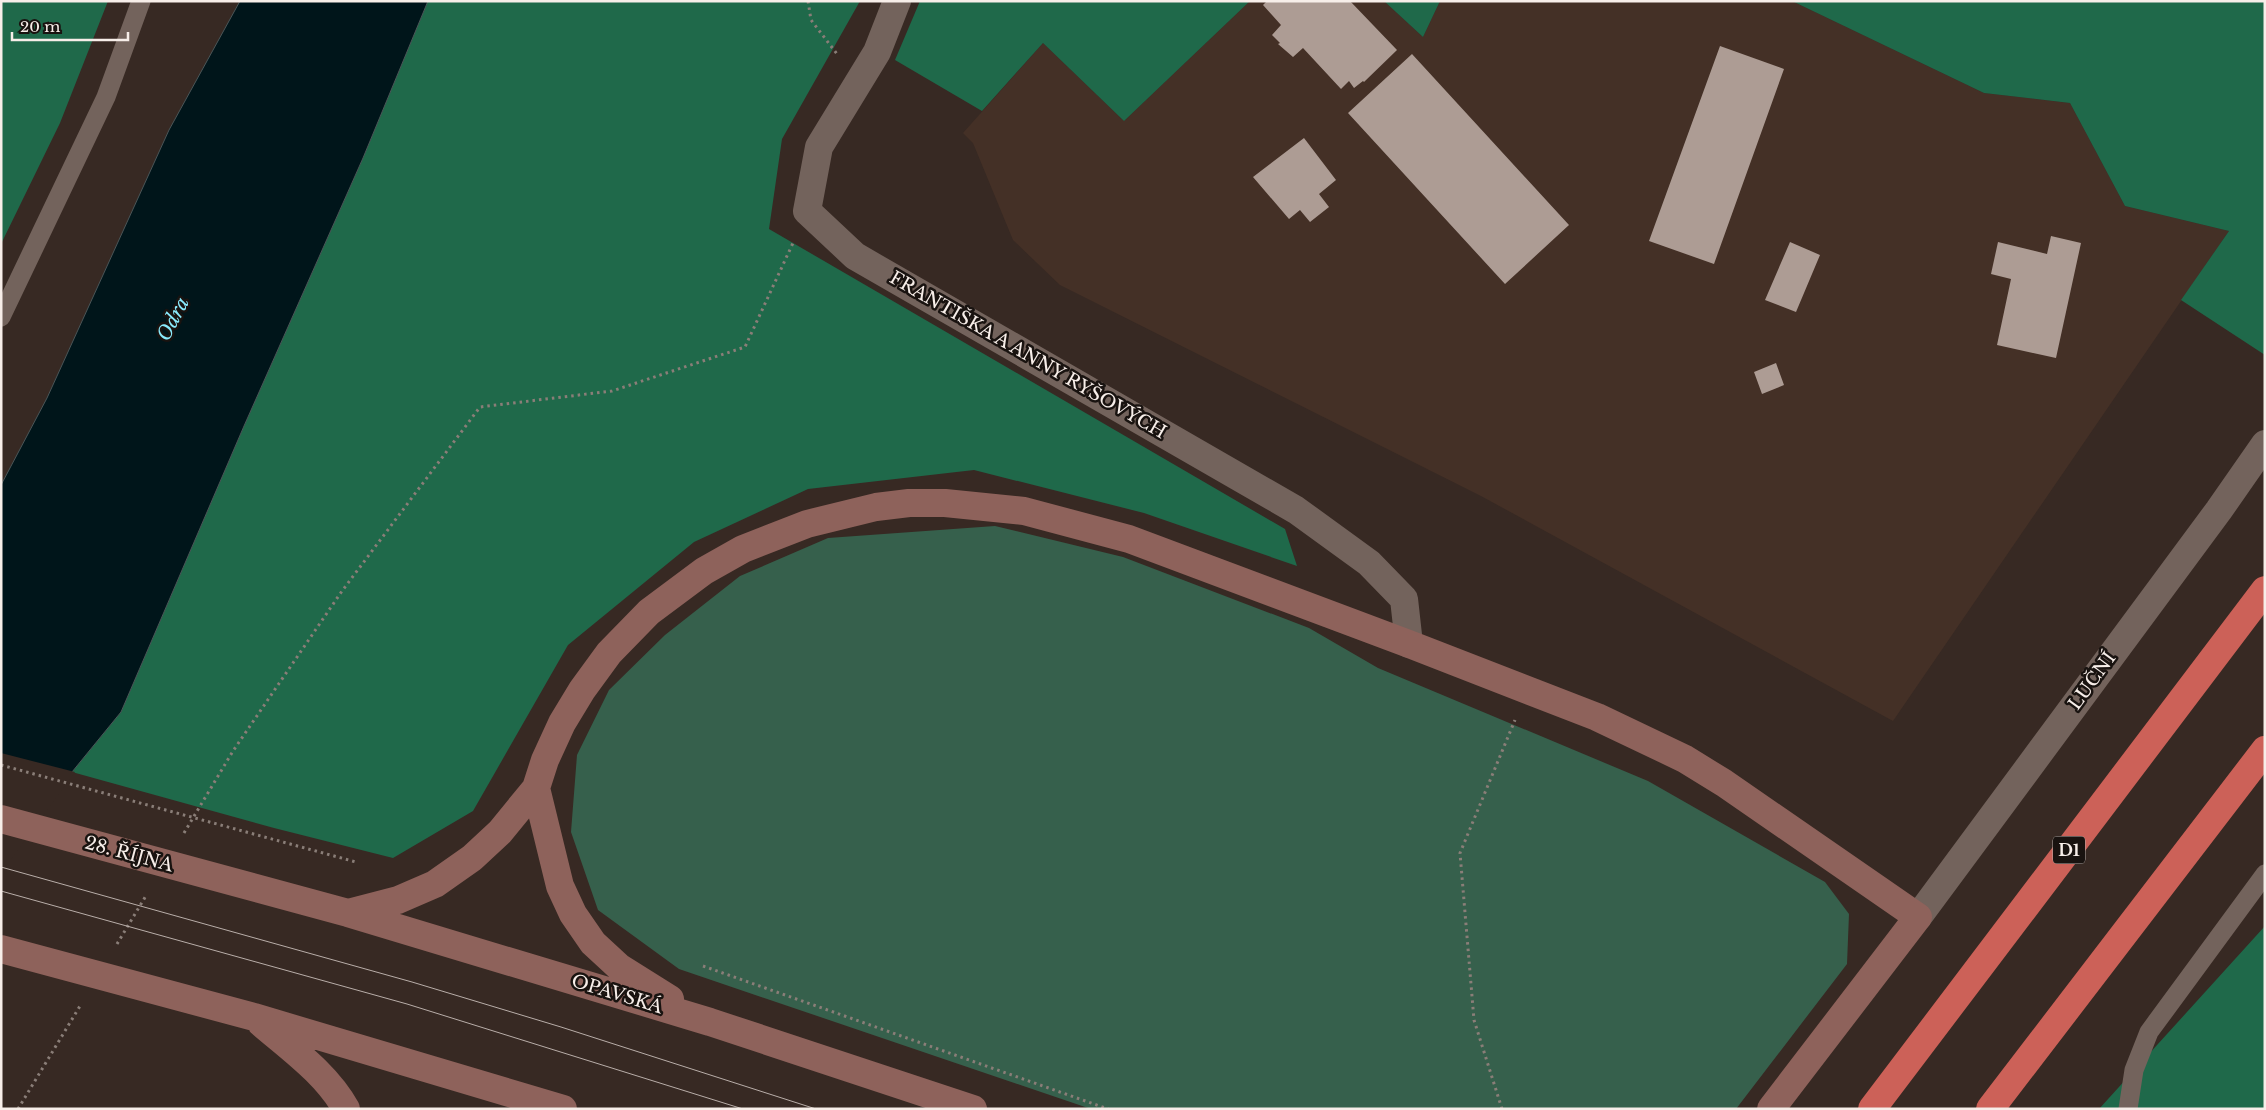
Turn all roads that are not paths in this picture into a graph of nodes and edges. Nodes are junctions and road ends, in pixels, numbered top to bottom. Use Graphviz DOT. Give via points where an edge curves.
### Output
graph roads {
  1 [pos="141,1"];
  2 [pos="897,1"];
  3 [pos="1,317"];
  4 [pos="2265,444"];
  5 [pos="2265,590"];
  6 [pos="1409,644"];
  7 [pos="2265,750"];
  8 [pos="536,788"];
  9 [pos="1,819"];
  10 [pos="2265,874"];
  11 [pos="258,888"];
  12 [pos="348,913"];
  13 [pos="1918,917"];
  14 [pos="1,949"];
  15 [pos="254,1017"];
  16 [pos="710,1022"];
  17 [pos="346,1109"];
  18 [pos="563,1109"];
  19 [pos="973,1109"];
  20 [pos="1771,1109"];
  21 [pos="1872,1109"];
  22 [pos="1990,1109"];
  23 [pos="2128,1109"];
  1 -- 3 [label="lane" via="106,96"];
  2 -- 6 [label="street, FRANTIŠKA A ANNY RYŠOVÝCH" via="877,52 819,147 807,211 855,256 1296,510 1370,563 1404,599"];
  4 -- 13 [label="street, LUČNÍ"];
  5 -- 21 [label="highway, D1"];
  6 -- 8 [label="main road" via="1129,539 1061,520 1015,510 945,503 876,507 807,524 742,549 704,571 649,612 609,652 582,690 550,747"];
  6 -- 13 [label="main road" via="1597,717 1685,759"];
  7 -- 22 [label="highway"];
  8 -- 12 [label="main road" via="500,832 435,884 414,894"];
  8 -- 16 [label="main road" via="560,886 573,914 593,943 619,967 650,988"];
  9 -- 11 [label="main road, 28. ŘÍJNA"];
  10 -- 23 [label="lane" via="2149,1032 2134,1070"];
  11 -- 12 [label="main road, OPAVSKÁ"];
  12 -- 16 [label="main road, OPAVSKÁ"];
  13 -- 20 [label="main road"];
  14 -- 15 [label="main road"];
  15 -- 17 [label="main road" via="325,1081"];
  15 -- 18 [label="main road"];
  16 -- 19 [label="main road, OPAVSKÁ"];
}
